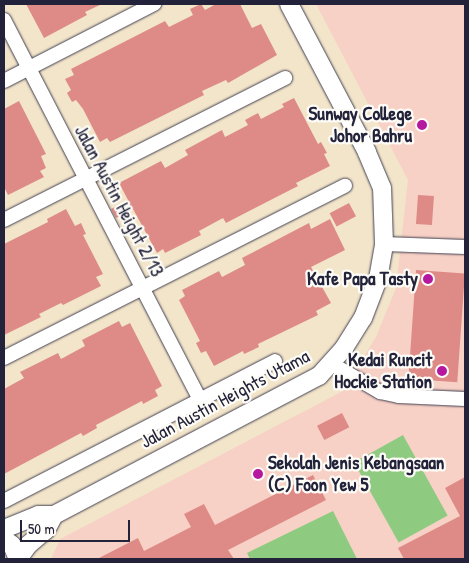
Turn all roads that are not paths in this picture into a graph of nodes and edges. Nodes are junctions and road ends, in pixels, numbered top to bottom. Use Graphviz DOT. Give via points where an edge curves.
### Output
graph roads {
  1 [pos="154,4"];
  2 [pos="289,4"];
  3 [pos="4,20"];
  4 [pos="28,68"];
  5 [pos="285,78"];
  6 [pos="4,81"];
  7 [pos="86,178"];
  8 [pos="345,186"];
  9 [pos="4,220"];
  10 [pos="384,244"];
  11 [pos="465,247"];
  12 [pos="143,288"];
  13 [pos="4,358"];
  14 [pos="275,361"];
  15 [pos="332,364"];
  16 [pos="465,399"];
  17 [pos="200,400"];
  18 [pos="4,500"];
  19 [pos="54,515"];
  20 [pos="4,529"];
  21 [pos="4,539"];
  22 [pos="18,559"];
  1 -- 4 [label="street"];
  2 -- 10 [label="street, Jalan Austin Heights Utama" via="376,171 384,205"];
  3 -- 4 [label="street, Jalan Austin Height 2/13"];
  4 -- 6 [label="street"];
  4 -- 7 [label="street, Jalan Austin Height 2/13"];
  5 -- 7 [label="street"];
  7 -- 9 [label="street"];
  7 -- 12 [label="street, Jalan Austin Height 2/13"];
  8 -- 12 [label="street"];
  10 -- 11 [label="street"];
  10 -- 15 [label="street, Jalan Austin Heights Utama" via="370,303"];
  12 -- 13 [label="street"];
  12 -- 17 [label="street, Jalan Austin Height 2/13"];
  14 -- 17 [label="street"];
  15 -- 16 [label="street" via="380,392"];
  15 -- 19 [label="street, Jalan Austin Heights Utama" via="319,376"];
  17 -- 18 [label="street"];
  19 -- 20 [label="street, Jalan Austin Heights Utama" via="38,515"];
  19 -- 22 [label="street, Jalan Austin Heights Utama" via="46,530 28,544"];
  21 -- 22 [label="street" via="12,545"];
}
